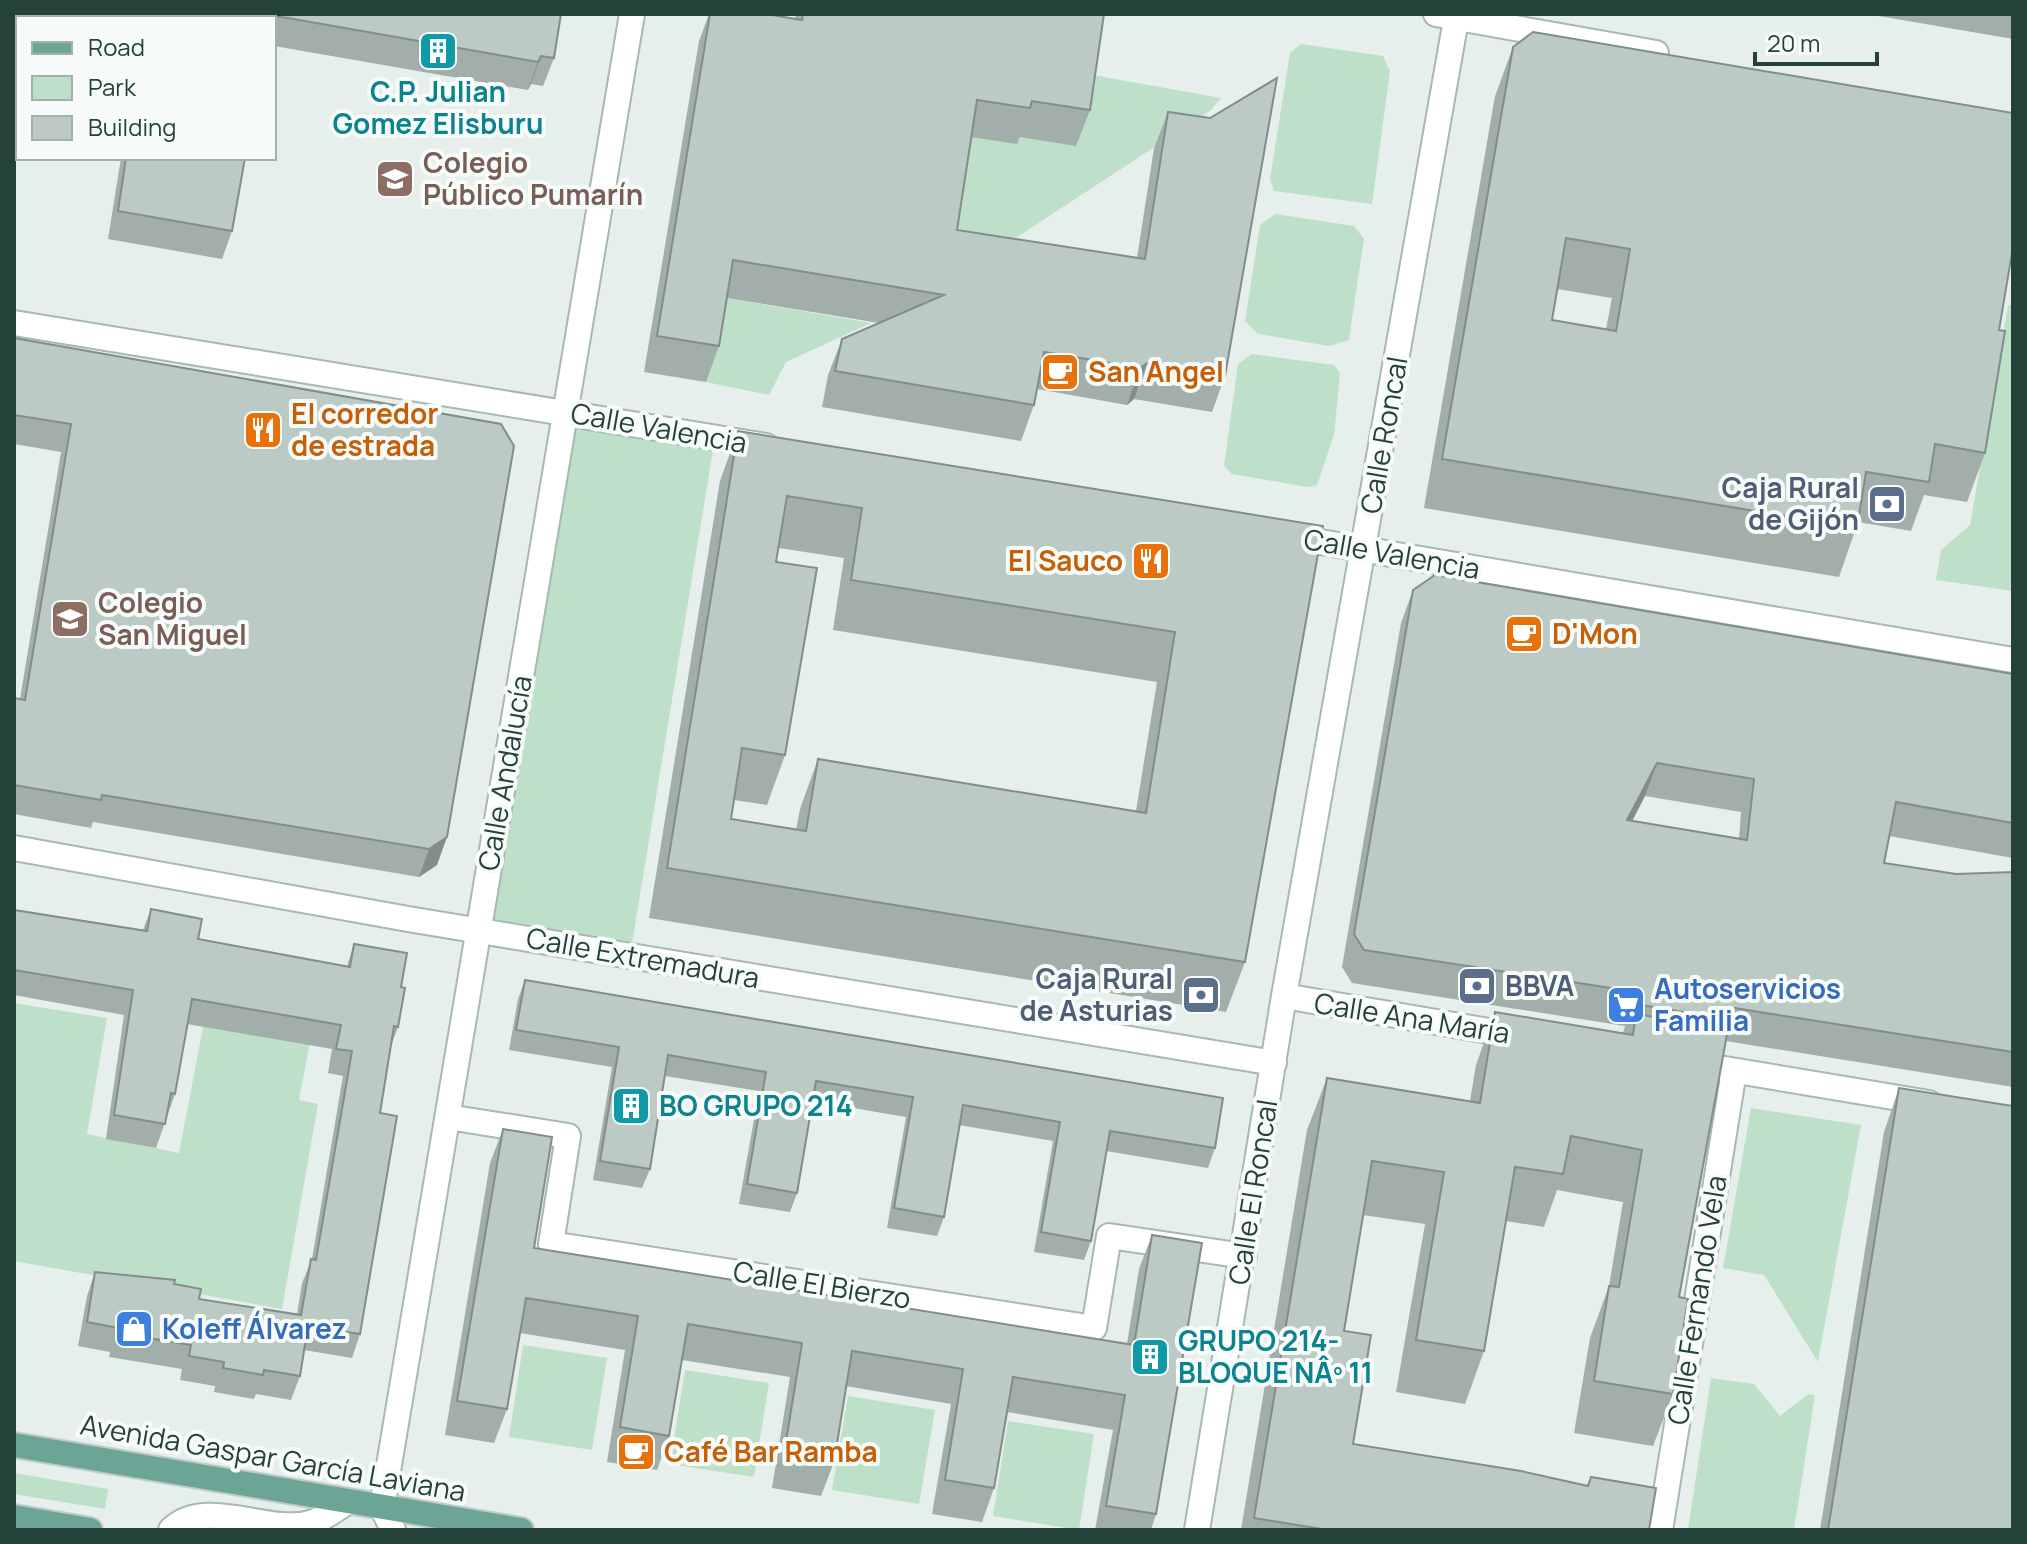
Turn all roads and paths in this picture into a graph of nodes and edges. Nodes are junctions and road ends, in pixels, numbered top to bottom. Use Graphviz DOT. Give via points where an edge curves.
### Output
graph roads {
  1 [pos="632,14"];
  2 [pos="1450,15"];
  3 [pos="1687,58"];
  4 [pos="14,323"];
  5 [pos="565,412"];
  6 [pos="793,451"];
  7 [pos="1273,534"];
  8 [pos="1365,550"];
  9 [pos="2013,660"];
  10 [pos="14,848"];
  11 [pos="479,930"];
  12 [pos="1284,996"];
  13 [pos="1548,1040"];
  14 [pos="1672,1061"];
  15 [pos="1274,1063"];
  16 [pos="1734,1071"];
  17 [pos="1952,1107"];
  18 [pos="448,1117"];
  19 [pos="1244,1256"];
  20 [pos="14,1445"];
  21 [pos="348,1502"];
  22 [pos="382,1507"];
  23 [pos="14,1517"];
  24 [pos="90,1530"];
  25 [pos="171,1530"];
  26 [pos="393,1530"];
  27 [pos="521,1530"];
  28 [pos="1197,1530"];
  29 [pos="1660,1530"];
  1 -- 5 [label="street, Calle Andalucía"];
  2 -- 3 [label="street"];
  2 -- 8 [label="street, Calle Roncal"];
  4 -- 5 [label="street, Calle Valencia"];
  5 -- 6 [label="street, Calle Valencia"];
  5 -- 11 [label="street, Calle Andalucía"];
  7 -- 8 [label="street, Calle Valencia"];
  8 -- 9 [label="street, Calle Valencia"];
  8 -- 12 [label="street, Calle Roncal"];
  10 -- 11 [label="street, Calle Extremadura"];
  11 -- 15 [label="street, Calle Extremadura"];
  11 -- 18 [label="street, Calle Andalucía"];
  12 -- 13 [label="street, Calle Ana María"];
  12 -- 15 [label="street, Calle El Roncal"];
  14 -- 16 [label="street"];
  15 -- 19 [label="street, Calle El Roncal"];
  16 -- 17 [label="street"];
  16 -- 29 [label="street, Calle Fernando Vela"];
  18 -- 19 [label="street, Calle El Bierzo" via="568,1136 551,1244 1094,1328 1109,1236"];
  18 -- 22 [label="street, Calle Andalucía"];
  19 -- 28 [label="street, Calle El Roncal"];
  20 -- 21 [label="main road, Avenida Gaspar García Laviana"];
  21 -- 22 [label="main road, Avenida Gaspar García Laviana"];
  21 -- 25 [label="street" via="309,1524 211,1516 182,1519"];
  22 -- 26 [label="street"];
  22 -- 27 [label="main road, Avenida Gaspar García Laviana"];
  23 -- 24 [label="main road"];
}
